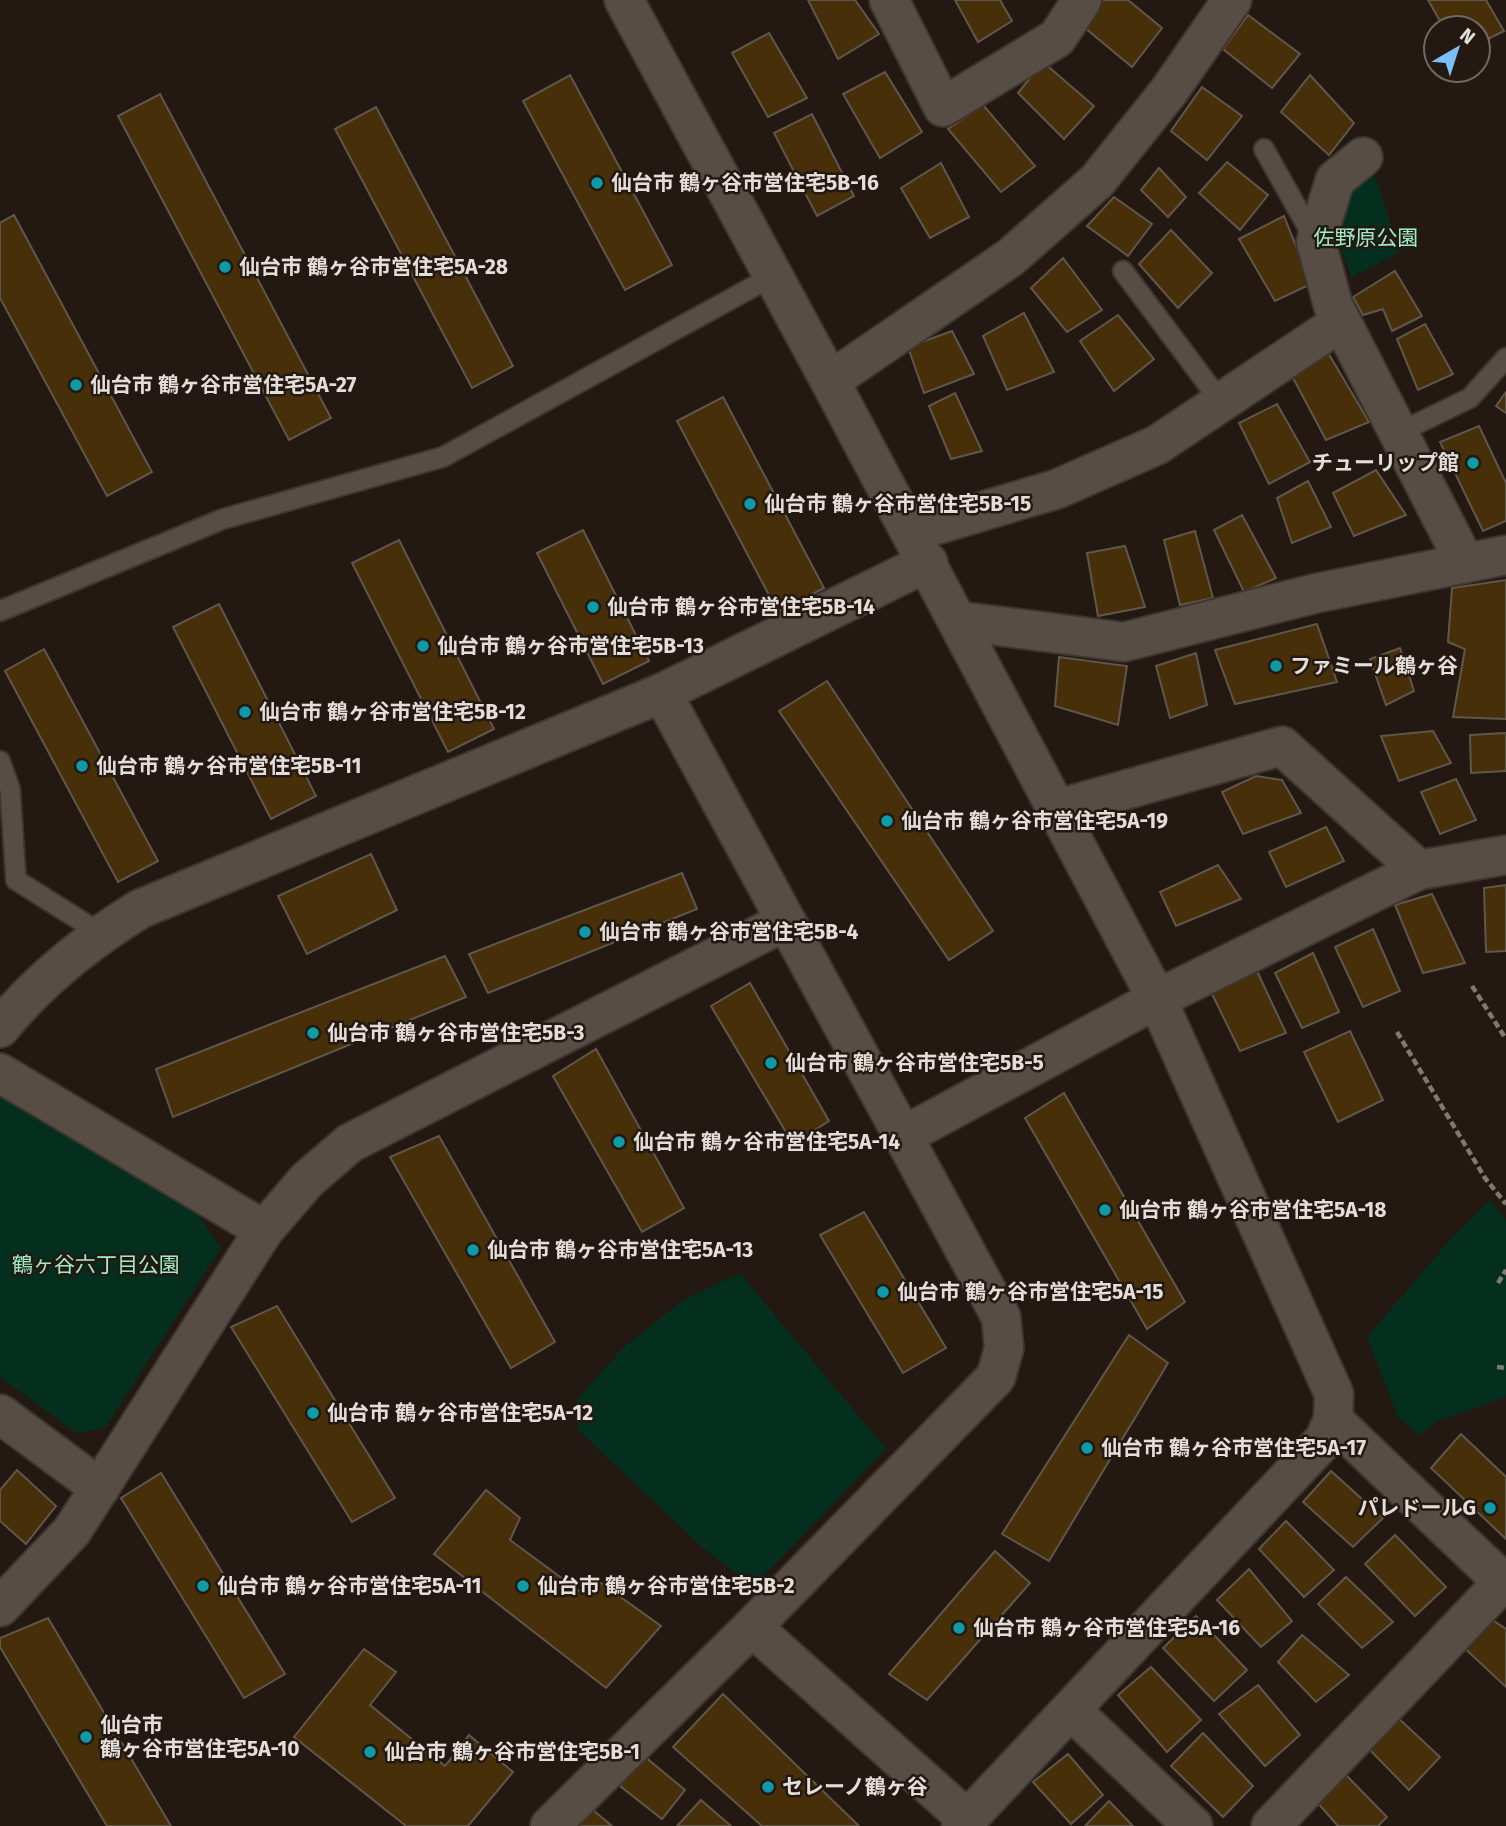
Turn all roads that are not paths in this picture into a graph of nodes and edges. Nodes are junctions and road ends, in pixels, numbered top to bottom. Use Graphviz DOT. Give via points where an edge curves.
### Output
graph roads {
  1 [pos="624,0"];
  2 [pos="889,0"];
  3 [pos="1082,0"];
  4 [pos="1232,0"];
  5 [pos="1264,149"];
  6 [pos="1363,157"];
  7 [pos="1316,242"];
  8 [pos="1123,271"];
  9 [pos="773,276"];
  10 [pos="1341,322"];
  11 [pos="1506,358"];
  12 [pos="830,381"];
  13 [pos="1221,402"];
  14 [pos="1398,433"];
  15 [pos="920,547"];
  16 [pos="1506,555"];
  17 [pos="1465,563"];
  18 [pos="0,611"];
  19 [pos="959,621"];
  20 [pos="662,693"];
  21 [pos="0,761"];
  22 [pos="1057,809"];
  23 [pos="1506,855"];
  24 [pos="1419,870"];
  25 [pos="8,875"];
  26 [pos="786,921"];
  27 [pos="100,933"];
  28 [pos="1157,999"];
  29 [pos="0,1028"];
  30 [pos="0,1073"];
  31 [pos="903,1136"];
  32 [pos="264,1230"];
  33 [pos="0,1414"];
  34 [pos="1334,1420"];
  35 [pos="100,1488"];
  36 [pos="0,1607"];
  37 [pos="752,1627"];
  38 [pos="1071,1710"];
  39 [pos="965,1823"];
  40 [pos="550,1826"];
  41 [pos="1193,1826"];
  42 [pos="1271,1826"];
  1 -- 9 [label="street"];
  2 -- 3 [label="street" via="943,107 1057,38"];
  4 -- 12 [label="street" via="1169,91 1097,181 1011,257"];
  5 -- 7 [label="lane"];
  6 -- 7 [label="street" via="1335,180"];
  7 -- 10 [label="street" via="1332,305"];
  8 -- 13 [label="lane"];
  9 -- 12 [label="street"];
  9 -- 18 [label="lane" via="443,457 223,519"];
  10 -- 13 [label="street"];
  10 -- 14 [label="street"];
  11 -- 14 [label="lane" via="1470,398"];
  12 -- 15 [label="street"];
  13 -- 15 [label="street" via="1157,445"];
  14 -- 17 [label="street"];
  15 -- 19 [label="street"];
  15 -- 20 [label="street"];
  16 -- 17 [label="street"];
  17 -- 19 [label="street" via="1317,593 1124,642"];
  19 -- 22 [label="street"];
  20 -- 26 [label="street"];
  20 -- 27 [label="street" via="141,909"];
  21 -- 25 [label="lane" via="10,789"];
  22 -- 24 [label="street" via="1282,746"];
  22 -- 28 [label="street"];
  23 -- 24 [label="street"];
  24 -- 28 [label="street"];
  25 -- 27 [label="lane"];
  26 -- 31 [label="street"];
  26 -- 32 [label="street" via="350,1143 307,1180"];
  27 -- 29 [label="street" via="24,998"];
  28 -- 31 [label="street"];
  28 -- 34 [label="street" via="1334,1394"];
  30 -- 32 [label="street"];
  31 -- 37 [label="street" via="1001,1317 1004,1348 996,1377"];
  32 -- 35 [label="street"];
  33 -- 35 [label="street"];
  34 -- 38 [label="street" via="1324,1440"];
  34 -- 42 [label="street" via="1503,1582"];
  35 -- 36 [label="street" via="72,1531"];
  37 -- 39 [label="street"];
  37 -- 40 [label="street"];
  38 -- 39 [label="street"];
  38 -- 41 [label="street"];
}
